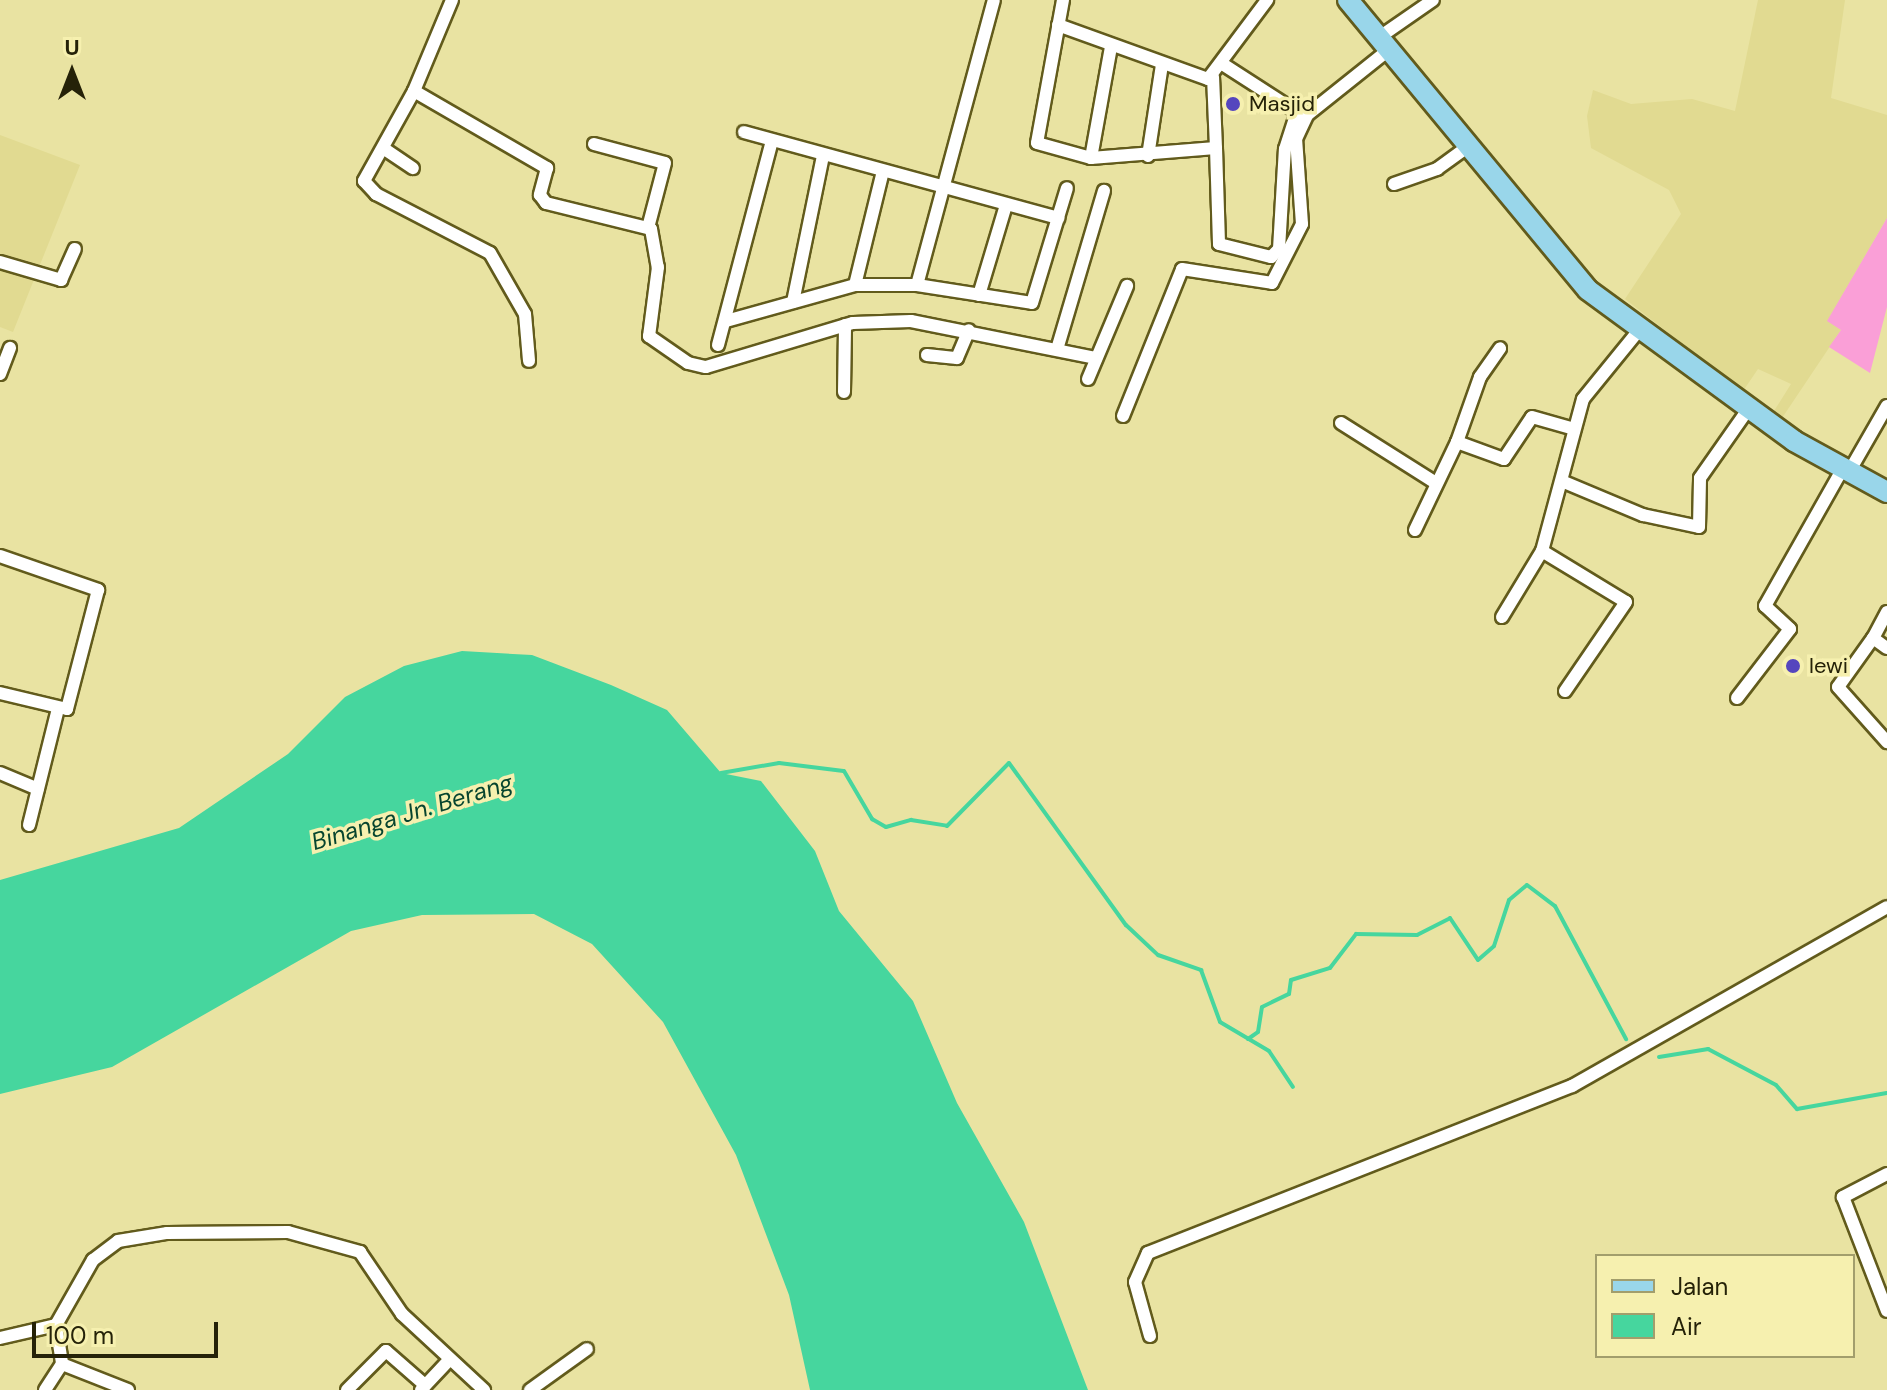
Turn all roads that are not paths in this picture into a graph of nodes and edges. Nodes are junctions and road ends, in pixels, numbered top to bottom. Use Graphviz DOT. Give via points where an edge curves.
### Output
graph roads {
  1 [pos="452,0"];
  2 [pos="994,0"];
  3 [pos="1063,0"];
  4 [pos="1267,0"];
  5 [pos="1348,0"];
  6 [pos="1433,0"];
  7 [pos="1058,25"];
  8 [pos="1386,42"];
  9 [pos="1111,47"];
  10 [pos="1162,65"];
  11 [pos="1224,65"];
  12 [pos="1213,77"];
  13 [pos="414,91"];
  14 [pos="744,132"];
  15 [pos="772,141"];
  16 [pos="594,144"];
  17 [pos="383,148"];
  18 [pos="1216,148"];
  19 [pos="1466,148"];
  20 [pos="823,156"];
  21 [pos="1148,156"];
  22 [pos="1091,158"];
  23 [pos="413,168"];
  24 [pos="883,171"];
  25 [pos="1394,184"];
  26 [pos="945,186"];
  27 [pos="1067,188"];
  28 [pos="1104,191"];
  29 [pos="1006,205"];
  30 [pos="1058,218"];
  31 [pos="648,228"];
  32 [pos="75,249"];
  33 [pos="0,262"];
  34 [pos="855,285"];
  35 [pos="917,285"];
  36 [pos="1127,286"];
  37 [pos="979,295"];
  38 [pos="793,302"];
  39 [pos="726,321"];
  40 [pos="845,325"];
  41 [pos="969,330"];
  42 [pos="1639,330"];
  43 [pos="718,345"];
  44 [pos="1058,346"];
  45 [pos="10,348"];
  46 [pos="1500,348"];
  47 [pos="927,355"];
  48 [pos="1096,358"];
  49 [pos="529,361"];
  50 [pos="1,366"];
  51 [pos="1088,379"];
  52 [pos="844,392"];
  53 [pos="1887,406"];
  54 [pos="1749,408"];
  55 [pos="1123,416"];
  56 [pos="1341,423"];
  57 [pos="1574,429"];
  58 [pos="1457,442"];
  59 [pos="1846,470"];
  60 [pos="1564,482"];
  61 [pos="1436,483"];
  62 [pos="1887,492"];
  63 [pos="1415,530"];
  64 [pos="1542,551"];
  65 [pos="0,556"];
  66 [pos="1887,612"];
  67 [pos="1502,617"];
  68 [pos="1873,638"];
  69 [pos="1887,648"];
  70 [pos="1565,691"];
  71 [pos="0,693"];
  72 [pos="1737,698"];
  73 [pos="58,709"];
  74 [pos="1887,742"];
  75 [pos="0,773"];
  76 [pos="38,789"];
  77 [pos="29,825"];
  78 [pos="1887,907"];
  79 [pos="1887,1174"];
  80 [pos="1887,1311"];
  81 [pos="56,1325"];
  82 [pos="1150,1336"];
  83 [pos="0,1338"];
  84 [pos="587,1349"];
  85 [pos="450,1359"];
  86 [pos="62,1364"];
  87 [pos="423,1388"];
  88 [pos="45,1390"];
  89 [pos="128,1390"];
  90 [pos="347,1390"];
  91 [pos="484,1390"];
  92 [pos="530,1390"];
  1 -- 13 [label="street"];
  2 -- 26 [label="street"];
  3 -- 7 [label="street"];
  4 -- 11 [label="street"];
  5 -- 8 [label="main road"];
  6 -- 8 [label="street"];
  7 -- 9 [label="street"];
  7 -- 22 [label="street" via="1034,137 1048,148"];
  8 -- 19 [label="main road"];
  8 -- 55 [label="street" via="1307,115 1296,139 1302,224 1272,283 1182,269"];
  9 -- 10 [label="street"];
  9 -- 22 [label="street"];
  10 -- 12 [label="street"];
  10 -- 21 [label="street"];
  11 -- 12 [label="street"];
  11 -- 18 [label="street" via="1297,112 1285,149 1279,249 1271,257 1219,244"];
  12 -- 18 [label="street"];
  13 -- 17 [label="street"];
  13 -- 31 [label="street" via="547,168 540,195 546,203"];
  14 -- 15 [label="street"];
  15 -- 20 [label="street"];
  15 -- 39 [label="street"];
  16 -- 31 [label="street" via="663,161"];
  17 -- 23 [label="street"];
  17 -- 49 [label="street" via="364,176 367,188 490,253 525,314"];
  18 -- 21 [label="street"];
  19 -- 25 [label="street" via="1437,169"];
  19 -- 42 [label="main road" via="1562,262"];
  20 -- 24 [label="street"];
  20 -- 38 [label="street"];
  21 -- 22 [label="street"];
  24 -- 26 [label="street"];
  24 -- 34 [label="street"];
  26 -- 29 [label="street"];
  26 -- 35 [label="street"];
  27 -- 30 [label="street"];
  28 -- 44 [label="street"];
  29 -- 30 [label="street"];
  29 -- 37 [label="street"];
  30 -- 37 [label="street" via="1036,301"];
  31 -- 40 [label="street" via="658,267 649,336 663,352 706,367"];
  32 -- 33 [label="street" via="61,280"];
  34 -- 35 [label="street"];
  34 -- 38 [label="street"];
  35 -- 37 [label="street"];
  36 -- 48 [label="street"];
  38 -- 39 [label="street"];
  39 -- 43 [label="street"];
  40 -- 41 [label="street" via="911,321"];
  40 -- 52 [label="street"];
  41 -- 44 [label="street"];
  41 -- 47 [label="street" via="957,358"];
  42 -- 54 [label="main road"];
  42 -- 57 [label="street" via="1593,382"];
  44 -- 48 [label="street"];
  45 -- 50 [label="street"];
  46 -- 58 [label="street" via="1480,377"];
  48 -- 51 [label="street"];
  53 -- 59 [label="street"];
  54 -- 59 [label="main road"];
  54 -- 60 [label="street" via="1700,478 1699,527 1643,515"];
  56 -- 61 [label="street"];
  57 -- 58 [label="street" via="1532,417 1504,459"];
  57 -- 60 [label="street"];
  58 -- 61 [label="street"];
  59 -- 62 [label="main road"];
  59 -- 72 [label="street" via="1765,606 1791,627"];
  60 -- 64 [label="street"];
  61 -- 63 [label="street"];
  64 -- 67 [label="street"];
  64 -- 70 [label="street" via="1626,602"];
  65 -- 73 [label="street" via="98,590 69,706"];
  66 -- 68 [label="street"];
  68 -- 69 [label="street"];
  68 -- 74 [label="street" via="1838,687"];
  71 -- 73 [label="street"];
  73 -- 76 [label="street"];
  75 -- 76 [label="street"];
  76 -- 77 [label="street"];
  78 -- 82 [label="street" via="1572,1086 1148,1253 1135,1282"];
  79 -- 80 [label="street" via="1843,1197"];
  81 -- 83 [label="street"];
  81 -- 85 [label="street" via="93,1260 118,1241 167,1233 288,1232 360,1252 402,1314"];
  81 -- 86 [label="street"];
  84 -- 92 [label="street"];
  85 -- 87 [label="street"];
  85 -- 91 [label="street"];
  86 -- 88 [label="street"];
  86 -- 89 [label="street"];
  87 -- 90 [label="street" via="386,1351"];
}
